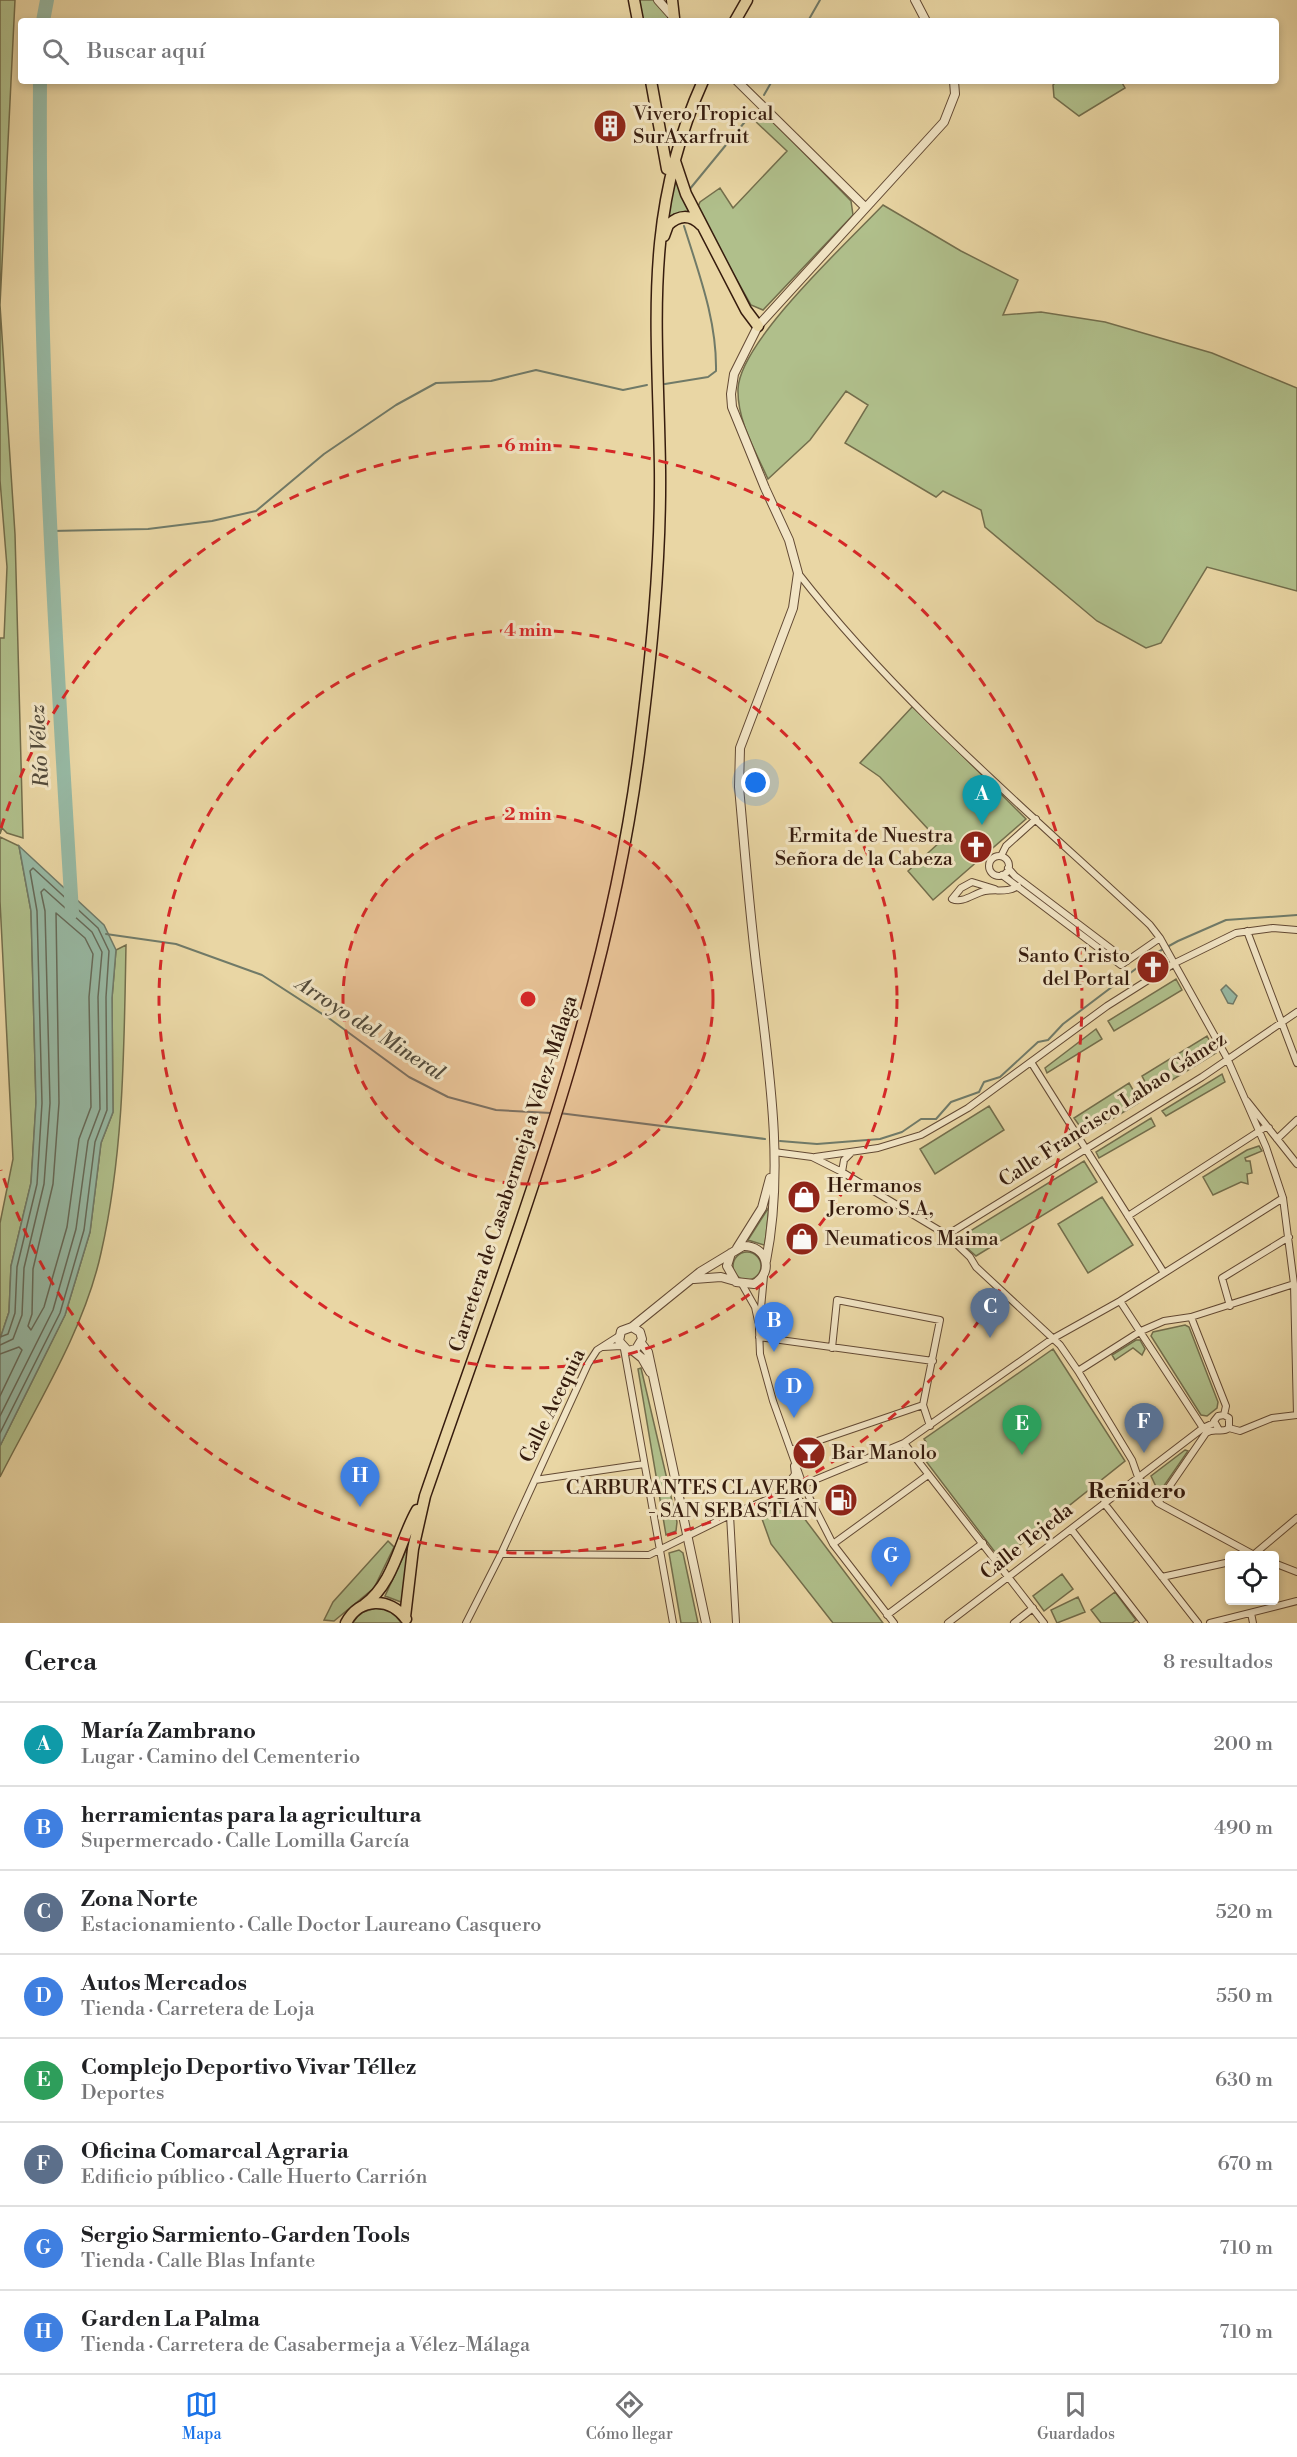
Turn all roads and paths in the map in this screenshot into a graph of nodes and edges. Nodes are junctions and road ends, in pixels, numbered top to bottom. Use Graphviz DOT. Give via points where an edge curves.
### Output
graph roads {
  1 [pos="634,0"];
  2 [pos="658,0"];
  3 [pos="672,0"];
  4 [pos="747,0"];
  5 [pos="915,0"];
  6 [pos="637,18"];
  7 [pos="673,18"];
  8 [pos="675,18"];
  9 [pos="737,18"];
  10 [pos="924,18"];
  11 [pos="652,84"];
  12 [pos="701,84"];
  13 [pos="740,84"];
  14 [pos="954,84"];
  15 [pos="676,149"];
  16 [pos="668,179"];
  17 [pos="865,207"];
  18 [pos="704,227"];
  19 [pos="656,272"];
  20 [pos="759,326"];
  21 [pos="798,573"];
  22 [pos="1036,819"];
  23 [pos="1001,856"];
  24 [pos="1008,868"];
  25 [pos="1002,875"];
  26 [pos="1018,886"];
  27 [pos="995,889"];
  28 [pos="1297,930"];
  29 [pos="1247,931"];
  30 [pos="1160,938"];
  31 [pos="1124,963"];
  32 [pos="1174,963"];
  33 [pos="1297,1012"];
  34 [pos="1280,1023"];
  35 [pos="1227,1058"];
  36 [pos="1031,1062"];
  37 [pos="1297,1063"];
  38 [pos="1245,1099"];
  39 [pos="1297,1120"];
  40 [pos="1259,1132"];
  41 [pos="1272,1134"];
  42 [pos="1264,1142"];
  43 [pos="1086,1149"];
  44 [pos="774,1152"];
  45 [pos="850,1153"];
  46 [pos="812,1157"];
  47 [pos="1297,1164"];
  48 [pos="774,1165"];
  49 [pos="842,1172"];
  50 [pos="1283,1198"];
  51 [pos="1128,1215"];
  52 [pos="946,1235"];
  53 [pos="1289,1237"];
  54 [pos="1294,1244"];
  55 [pos="734,1251"];
  56 [pos="766,1261"];
  57 [pos="1164,1273"];
  58 [pos="764,1276"];
  59 [pos="692,1280"];
  60 [pos="739,1283"];
  61 [pos="1294,1284"];
  62 [pos="1120,1300"];
  63 [pos="1230,1306"];
  64 [pos="652,1310"];
  65 [pos="1191,1317"];
  66 [pos="1296,1325"];
  67 [pos="632,1327"];
  68 [pos="759,1329"];
  69 [pos="1141,1331"];
  70 [pos="640,1332"];
  71 [pos="619,1336"];
  72 [pos="759,1337"];
  73 [pos="1052,1339"];
  74 [pos="641,1343"];
  75 [pos="603,1347"];
  76 [pos="626,1348"];
  77 [pos="832,1348"];
  78 [pos="933,1361"];
  79 [pos="1078,1371"];
  80 [pos="652,1379"];
  81 [pos="1297,1400"];
  82 [pos="923,1405"];
  83 [pos="1224,1415"];
  84 [pos="1297,1415"];
  85 [pos="1214,1423"];
  86 [pos="930,1426"];
  87 [pos="1203,1428"];
  88 [pos="1229,1428"];
  89 [pos="1219,1430"];
  90 [pos="904,1443"];
  91 [pos="791,1450"];
  92 [pos="793,1458"];
  93 [pos="644,1464"];
  94 [pos="928,1475"];
  95 [pos="1138,1477"];
  96 [pos="535,1480"];
  97 [pos="803,1485"];
  98 [pos="781,1494"];
  99 [pos="425,1496"];
  100 [pos="1104,1503"];
  101 [pos="1158,1503"];
  102 [pos="816,1512"];
  103 [pos="730,1515"];
  104 [pos="1297,1518"];
  105 [pos="1071,1529"];
  106 [pos="687,1534"];
  107 [pos="983,1543"];
  108 [pos="833,1544"];
  109 [pos="1247,1551"];
  110 [pos="1259,1551"];
  111 [pos="659,1552"];
  112 [pos="501,1554"];
  113 [pos="1225,1563"];
  114 [pos="1279,1565"];
  115 [pos="1297,1572"];
  116 [pos="1009,1577"];
  117 [pos="1162,1577"];
  118 [pos="1297,1601"];
  119 [pos="364,1605"];
  120 [pos="1033,1608"];
  121 [pos="1251,1613"];
  122 [pos="887,1615"];
  123 [pos="407,1620"];
  124 [pos="706,1621"];
  125 [pos="346,1623"];
  126 [pos="466,1623"];
  127 [pos="673,1623"];
  128 [pos="736,1623"];
  129 [pos="894,1623"];
  130 [pos="948,1623"];
  131 [pos="1014,1623"];
  132 [pos="1044,1623"];
  133 [pos="1144,1623"];
  134 [pos="1198,1623"];
  135 [pos="1210,1623"];
  136 [pos="1253,1623"];
  1 -- 6 [label="main road"];
  2 -- 7 [label="street"];
  3 -- 8 [label="main road"];
  4 -- 9 [label="main road"];
  5 -- 10 [label="street"];
  11 -- 16 [label="main road"];
  12 -- 15 [label="main road"];
  13 -- 17 [label="street"];
  14 -- 17 [label="street" via="955,94 944,122"];
  15 -- 16 [label="main road"];
  15 -- 18 [label="main road" via="678,175"];
  16 -- 19 [label="main road, Carretera de Casabermeja a Vélez-Málaga"];
  17 -- 20 [label="street"];
  18 -- 19 [label="main road" via="691,217 681,217 668,225"];
  18 -- 20 [label="main road" via="746,310"];
  19 -- 99 [label="main road, Carretera de Casabermeja a Vélez-Málaga" via="660,472 654,610 624,853 604,948 560,1104"];
  20 -- 21 [label="street" via="734,374 732,407 789,540"];
  21 -- 22 [label="street" via="840,627 965,754"];
  21 -- 44 [label="street" via="793,608 740,748 739,787"];
  22 -- 23 [label="street" via="1006,846"];
  22 -- 30 [label="street"];
  23 -- 24 [label="street"];
  23 -- 25 [label="street" via="992,859 989,868 995,875"];
  24 -- 25 [label="street"];
  24 -- 31 [label="street"];
  25 -- 26 [label="street"];
  26 -- 27 [label="street" via="1004,891"];
  26 -- 31 [label="street"];
  27 -- 27 [label="street" via="960,901 952,899 972,882"];
  28 -- 29 [label="street"];
  29 -- 32 [label="street"];
  29 -- 34 [label="street"];
  30 -- 31 [label="street"];
  30 -- 32 [label="street"];
  32 -- 35 [label="street"];
  32 -- 36 [label="street"];
  33 -- 34 [label="street, Calle Francisco Labao Gámez"];
  34 -- 35 [label="street, Calle Francisco Labao Gámez"];
  34 -- 37 [label="street"];
  35 -- 38 [label="street"];
  35 -- 43 [label="street, Calle Francisco Labao Gámez"];
  36 -- 43 [label="street"];
  36 -- 45 [label="street" via="968,1108 921,1135"];
  38 -- 40 [label="street"];
  38 -- 41 [label="street"];
  39 -- 41 [label="street"];
  40 -- 41 [label="street"];
  40 -- 42 [label="street"];
  40 -- 51 [label="street"];
  41 -- 42 [label="street"];
  41 -- 47 [label="street"];
  42 -- 50 [label="street"];
  43 -- 51 [label="street"];
  43 -- 52 [label="street, Calle Francisco Labao Gámez"];
  44 -- 46 [label="street"];
  44 -- 48 [label="street"];
  45 -- 46 [label="street"];
  45 -- 49 [label="street"];
  46 -- 49 [label="street"];
  48 -- 55 [label="street" via="762,1208"];
  48 -- 56 [label="street"];
  49 -- 52 [label="street"];
  50 -- 53 [label="street"];
  50 -- 57 [label="street"];
  51 -- 57 [label="street"];
  52 -- 73 [label="street"];
  53 -- 54 [label="street"];
  53 -- 63 [label="street" via="1222,1278"];
  54 -- 61 [label="street"];
  55 -- 56 [label="street" via="743,1246 756,1248"];
  55 -- 59 [label="street"];
  55 -- 60 [label="street" via="727,1266"];
  56 -- 58 [label="street"];
  57 -- 62 [label="street"];
  58 -- 60 [label="street" via="754,1284"];
  58 -- 68 [label="street"];
  59 -- 60 [label="street" via="721,1277"];
  59 -- 64 [label="street"];
  60 -- 68 [label="street" via="754,1307"];
  61 -- 63 [label="street"];
  61 -- 66 [label="street"];
  62 -- 69 [label="street"];
  62 -- 73 [label="street"];
  63 -- 65 [label="street"];
  64 -- 67 [label="street"];
  64 -- 70 [label="street"];
  65 -- 69 [label="street" via="1164,1321"];
  65 -- 83 [label="street" via="1226,1406"];
  66 -- 81 [label="street"];
  67 -- 70 [label="street"];
  67 -- 71 [label="street"];
  68 -- 72 [label="street"];
  69 -- 79 [label="street"];
  69 -- 87 [label="street"];
  70 -- 74 [label="street"];
  71 -- 75 [label="street, Calle Acequia"];
  71 -- 76 [label="street"];
  72 -- 77 [label="street"];
  72 -- 91 [label="street" via="760,1354"];
  73 -- 79 [label="street"];
  73 -- 86 [label="street"];
  74 -- 76 [label="street"];
  74 -- 80 [label="street" via="648,1352"];
  75 -- 76 [label="street, Calle Acequia"];
  75 -- 96 [label="street, Calle Acequia" via="588,1364"];
  76 -- 80 [label="street" via="642,1358"];
  76 -- 93 [label="street"];
  77 -- 78 [label="street"];
  77 -- 78 [label="street" via="837,1300 940,1320"];
  78 -- 82 [label="street"];
  79 -- 95 [label="street" via="1132,1460"];
  80 -- 106 [label="street"];
  81 -- 84 [label="street"];
  82 -- 86 [label="street"];
  82 -- 91 [label="street"];
  83 -- 85 [label="street"];
  83 -- 88 [label="street" via="1229,1418"];
  84 -- 88 [label="street" via="1240,1431"];
  85 -- 87 [label="street, Calle Tejeda"];
  85 -- 89 [label="street"];
  86 -- 90 [label="street"];
  87 -- 95 [label="street, Calle Tejeda"];
  88 -- 89 [label="street"];
  89 -- 101 [label="street" via="1206,1433"];
  90 -- 94 [label="street"];
  90 -- 97 [label="street"];
  91 -- 92 [label="street"];
  92 -- 97 [label="street"];
  92 -- 98 [label="street" via="795,1474"];
  93 -- 96 [label="street, Calle Acequia"];
  93 -- 111 [label="street"];
  94 -- 107 [label="street"];
  94 -- 108 [label="street"];
  95 -- 100 [label="street, Calle Tejeda"];
  95 -- 101 [label="street"];
  96 -- 112 [label="street, Calle Acequia"];
  97 -- 98 [label="street"];
  97 -- 102 [label="street"];
  98 -- 102 [label="street"];
  98 -- 103 [label="street"];
  99 -- 119 [label="main road, Carretera de Casabermeja a Vélez-Málaga" via="387,1579"];
  99 -- 123 [label="main road, Carretera de Casabermeja a Vélez-Málaga" via="412,1549"];
  100 -- 105 [label="street, Calle Tejeda"];
  100 -- 117 [label="street"];
  101 -- 109 [label="street"];
  102 -- 108 [label="street"];
  103 -- 106 [label="street"];
  103 -- 128 [label="street"];
  104 -- 110 [label="street"];
  105 -- 116 [label="street, Calle Tejeda"];
  105 -- 133 [label="street"];
  106 -- 111 [label="street"];
  106 -- 124 [label="street"];
  107 -- 116 [label="street"];
  107 -- 122 [label="street"];
  108 -- 122 [label="street"];
  111 -- 112 [label="street"];
  111 -- 127 [label="street"];
  112 -- 126 [label="street, Calle Acequia"];
  113 -- 117 [label="street"];
  114 -- 115 [label="street"];
  116 -- 120 [label="street"];
  116 -- 130 [label="street, Calle Tejeda"];
  117 -- 134 [label="street"];
  118 -- 121 [label="street"];
  119 -- 123 [label="main road" via="387,1604"];
  119 -- 125 [label="main road, Carretera de Casabermeja a Vélez-Málaga"];
  120 -- 131 [label="street"];
  120 -- 132 [label="street"];
  121 -- 135 [label="street"];
  121 -- 136 [label="street"];
  122 -- 129 [label="street"];
}
